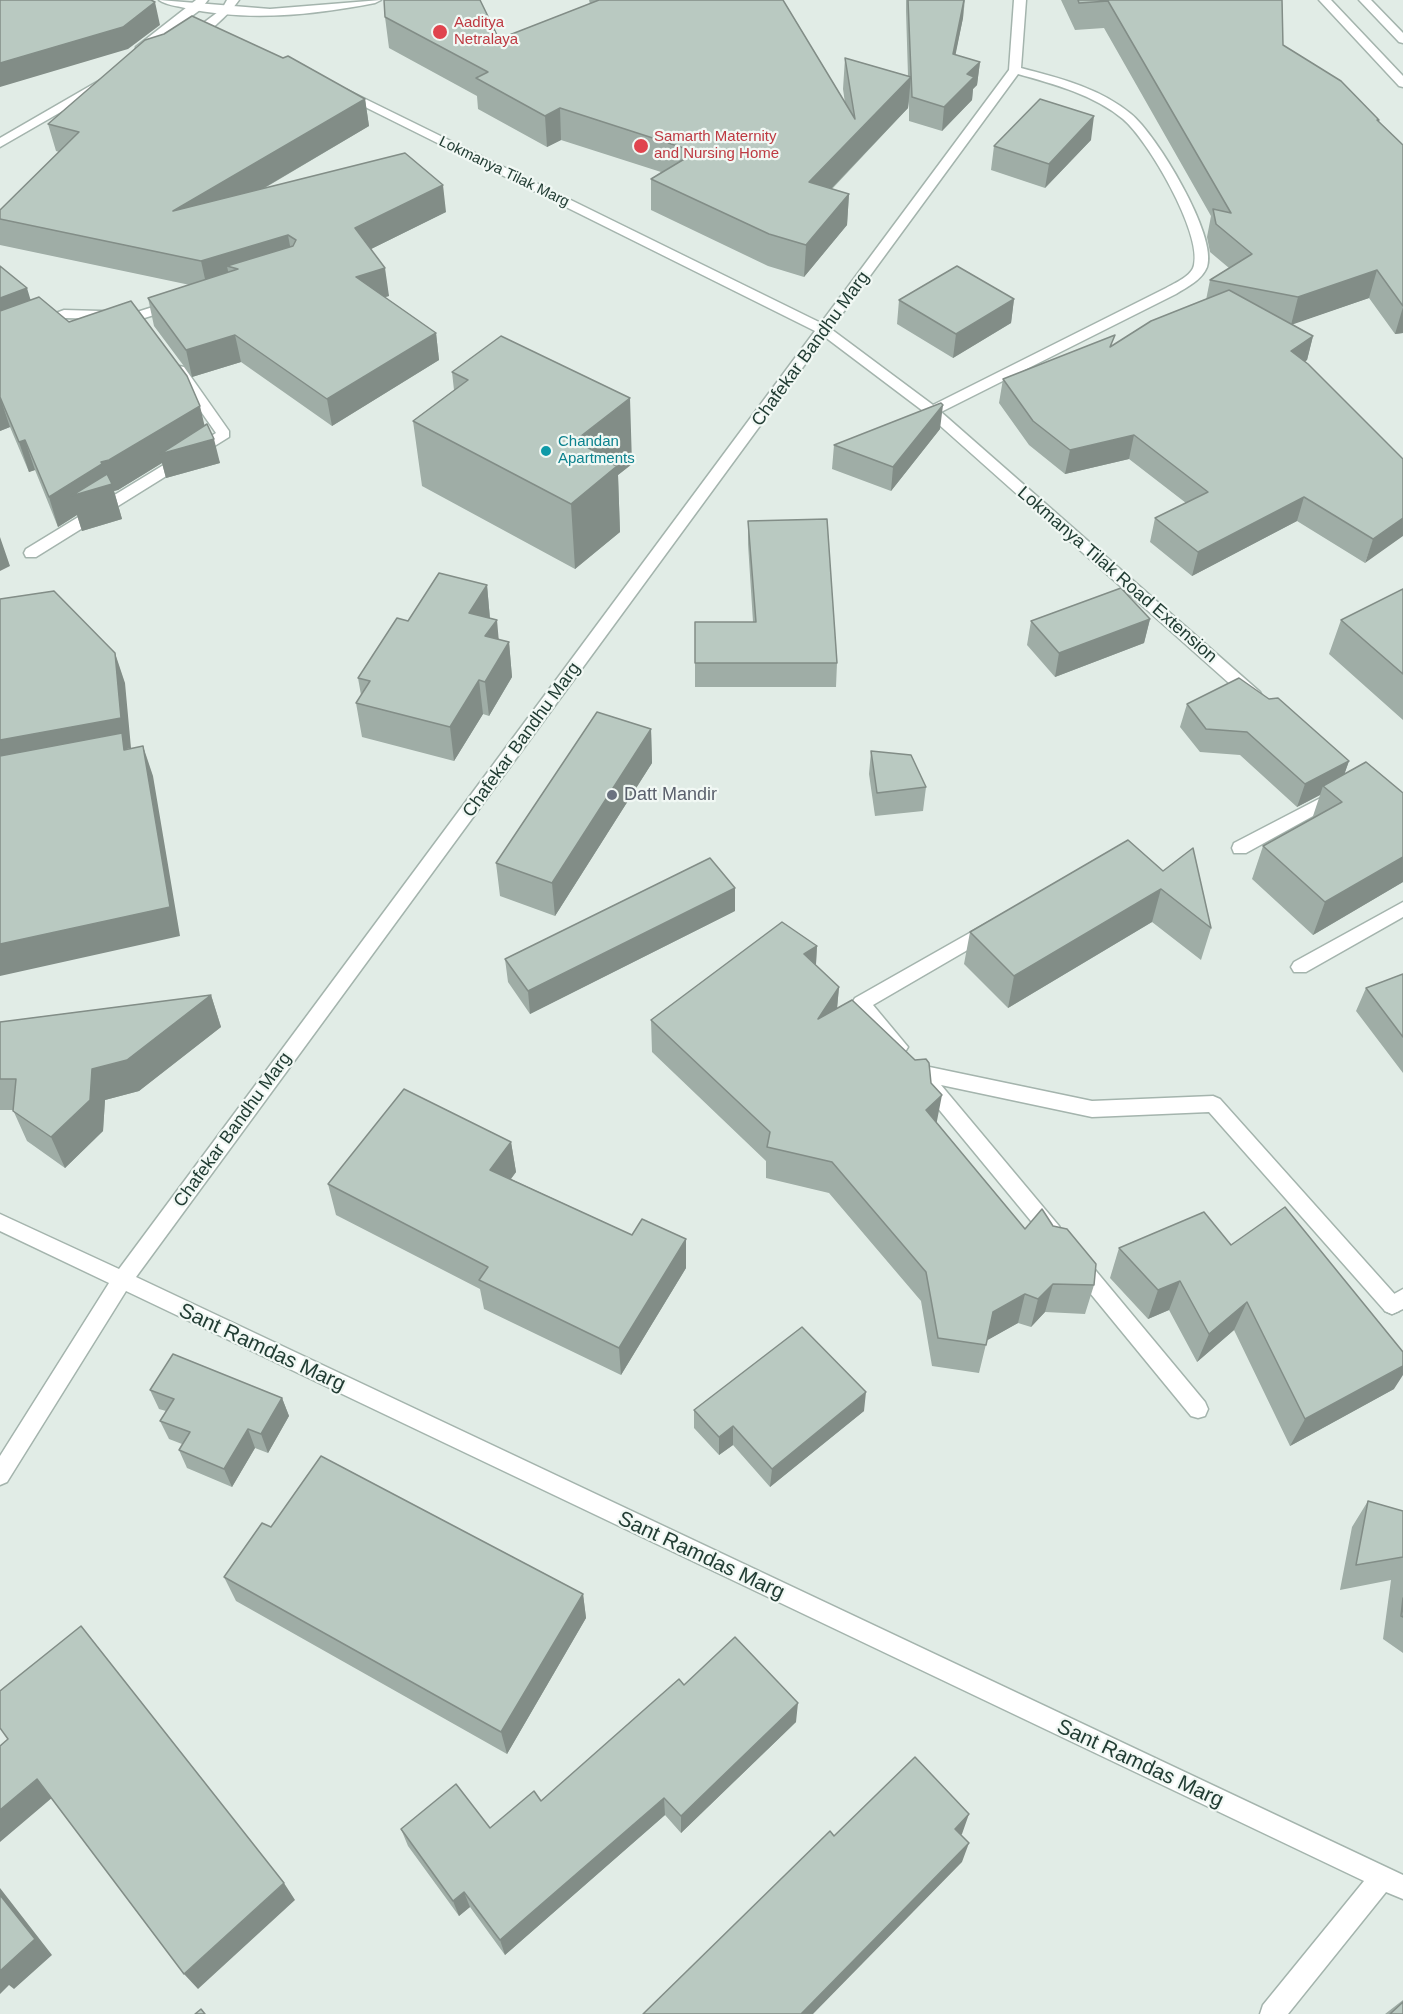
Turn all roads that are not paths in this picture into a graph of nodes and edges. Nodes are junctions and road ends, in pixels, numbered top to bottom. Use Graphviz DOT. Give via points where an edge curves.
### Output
graph roads {
  1 [pos="165,0"];
  2 [pos="233,0"];
  3 [pos="375,0"];
  4 [pos="1020,0"];
  5 [pos="1325,0"];
  6 [pos="1365,0"];
  7 [pos="199,4"];
  8 [pos="226,11"];
  9 [pos="181,20"];
  10 [pos="210,30"];
  11 [pos="1403,40"];
  12 [pos="183,44"];
  13 [pos="130,56"];
  14 [pos="1015,70"];
  15 [pos="117,74"];
  16 [pos="1403,82"];
  17 [pos="331,87"];
  18 [pos="0,143"];
  19 [pos="193,299"];
  20 [pos="138,316"];
  21 [pos="824,330"];
  22 [pos="151,332"];
  23 [pos="0,339"];
  24 [pos="170,357"];
  25 [pos="932,411"];
  26 [pos="31,553"];
  27 [pos="1267,707"];
  28 [pos="1346,790"];
  29 [pos="1240,848"];
  30 [pos="1403,909"];
  31 [pos="1001,922"];
  32 [pos="1300,966"];
  33 [pos="920,1073"];
  34 [pos="0,1222"];
  35 [pos="121,1281"];
  36 [pos="1397,1302"];
  37 [pos="1198,1409"];
  38 [pos="0,1475"];
  39 [pos="1393,1882"];
  40 [pos="1272,2014"];
  1 -- 7 [label="street"];
  2 -- 8 [label="street"];
  3 -- 8 [label="street" via="336,8"];
  4 -- 14 [label="street"];
  5 -- 16 [label="street"];
  6 -- 11 [label="street"];
  7 -- 8 [label="street"];
  7 -- 9 [label="street"];
  8 -- 10 [label="street"];
  9 -- 10 [label="street"];
  9 -- 13 [label="street"];
  10 -- 12 [label="street"];
  14 -- 21 [label="street, Chafekar Bandhu Marg"];
  14 -- 25 [label="street" via="1082,88 1128,117 1147,135 1193,220 1203,248 1201,268 1171,291"];
  15 -- 18 [label="street"];
  17 -- 21 [label="street, Lokmanya Tilak Marg"];
  19 -- 20 [label="street"];
  20 -- 22 [label="street"];
  20 -- 23 [label="street" via="64,314"];
  21 -- 25 [label="street, Lokmanya Tilak Road Extension"];
  21 -- 35 [label="street, Chafekar Bandhu Marg"];
  24 -- 26 [label="street" via="224,434"];
  25 -- 27 [label="street, Lokmanya Tilak Road Extension"];
  28 -- 29 [label="street"];
  30 -- 32 [label="street"];
  31 -- 33 [label="street" via="861,1003"];
  33 -- 36 [label="street" via="1092,1109 1213,1104"];
  33 -- 37 [label="street"];
  34 -- 35 [label="street, Sant Ramdas Marg"];
  35 -- 38 [label="street, Chafekar Bandhu Marg"];
  35 -- 39 [label="street, Sant Ramdas Marg"];
  39 -- 40 [label="street"];
}
